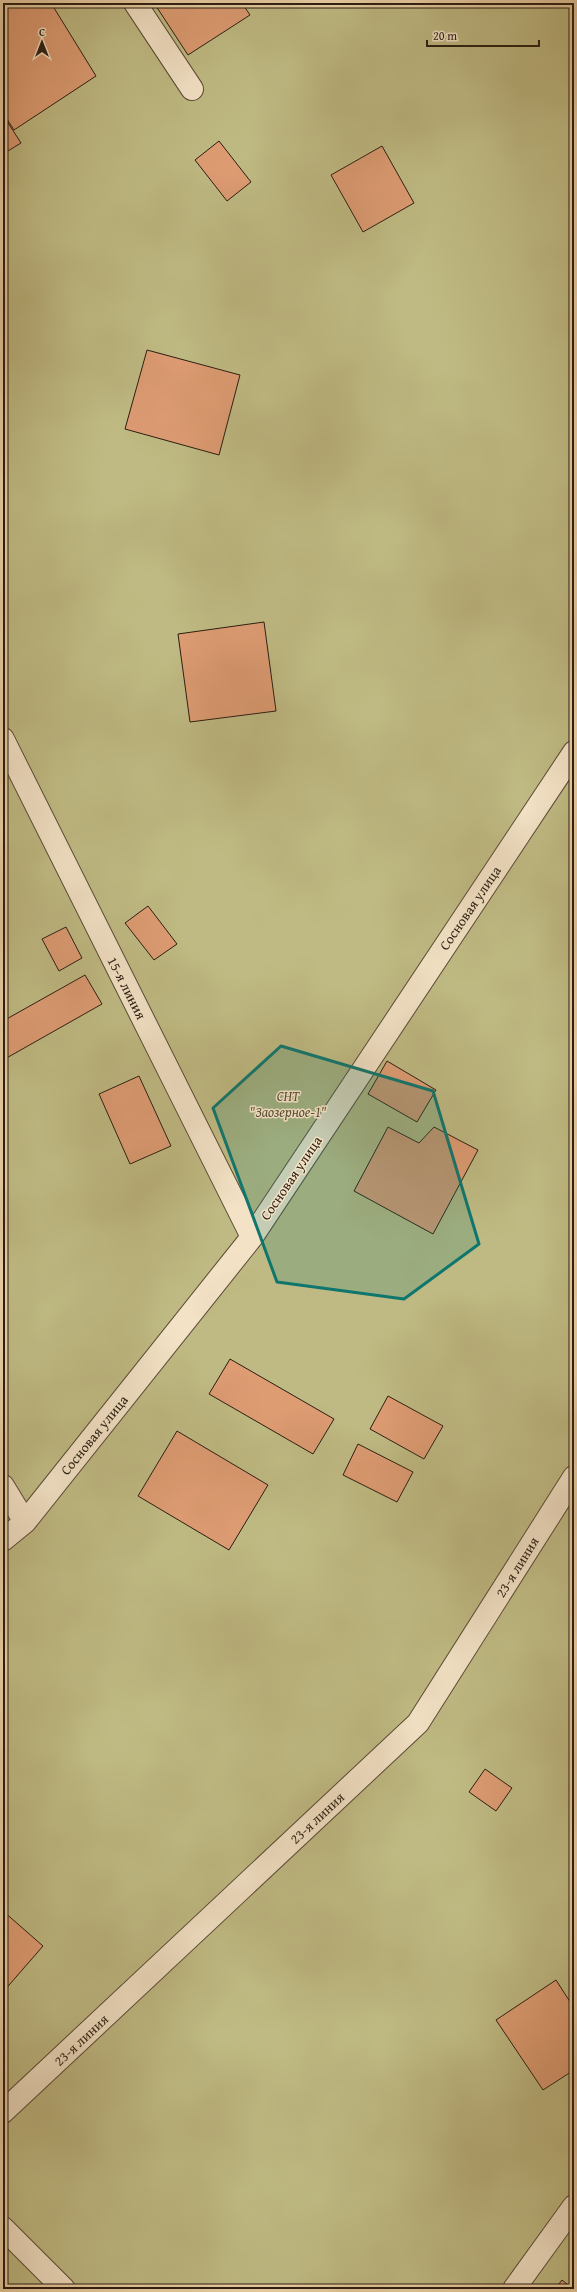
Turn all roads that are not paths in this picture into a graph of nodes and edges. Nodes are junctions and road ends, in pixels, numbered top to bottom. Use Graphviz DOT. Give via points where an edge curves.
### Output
graph roads {
  1 [pos="135,3"];
  2 [pos="192,89"];
  3 [pos="3,739"];
  4 [pos="574,752"];
  5 [pos="252,1237"];
  6 [pos="574,1477"];
  7 [pos="3,1486"];
  8 [pos="25,1522"];
  9 [pos="3,1540"];
  10 [pos="3,2112"];
  11 [pos="574,2206"];
  12 [pos="3,2228"];
  13 [pos="64,2289"];
  14 [pos="514,2289"];
  1 -- 2 [label="street"];
  3 -- 5 [label="street, 15-я линия"];
  4 -- 5 [label="street, Сосновая улица"];
  5 -- 8 [label="street, Сосновая улица"];
  6 -- 10 [label="street, 23-я линия" via="418,1723"];
  7 -- 8 [label="street"];
  8 -- 9 [label="street, Сосновая улица"];
  11 -- 14 [label="street"];
  12 -- 13 [label="street"];
}
